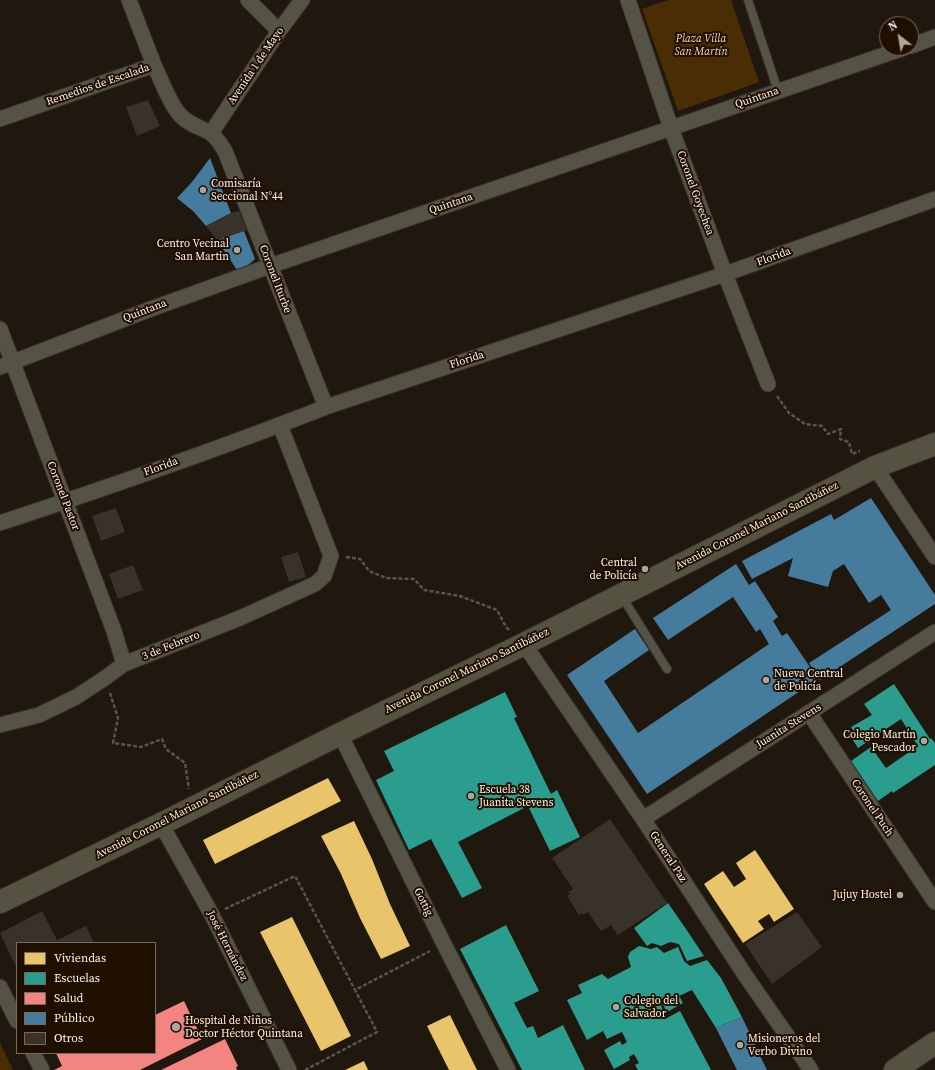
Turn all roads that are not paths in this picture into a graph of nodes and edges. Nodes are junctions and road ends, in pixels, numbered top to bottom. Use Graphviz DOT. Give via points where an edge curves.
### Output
graph roads {
  1 [pos="129,0"];
  2 [pos="248,0"];
  3 [pos="302,0"];
  4 [pos="628,0"];
  5 [pos="748,0"];
  6 [pos="279,31"];
  7 [pos="935,38"];
  8 [pos="919,43"];
  9 [pos="881,56"];
  10 [pos="154,64"];
  11 [pos="778,91"];
  12 [pos="0,119"];
  13 [pos="671,128"];
  14 [pos="211,133"];
  15 [pos="226,152"];
  16 [pos="935,199"];
  17 [pos="270,266"];
  18 [pos="726,274"];
  19 [pos="0,329"];
  20 [pos="6,365"];
  21 [pos="768,384"];
  22 [pos="326,407"];
  23 [pos="280,425"];
  24 [pos="935,444"];
  25 [pos="869,459"];
  26 [pos="65,501"];
  27 [pos="0,523"];
  28 [pos="935,557"];
  29 [pos="621,594"];
  30 [pos="935,632"];
  31 [pos="524,644"];
  32 [pos="124,664"];
  33 [pos="667,669"];
  34 [pos="809,714"];
  35 [pos="0,725"];
  36 [pos="340,734"];
  37 [pos="643,819"];
  38 [pos="162,824"];
  39 [pos="0,902"];
  40 [pos="935,902"];
  41 [pos="0,987"];
  42 [pos="16,1019"];
  43 [pos="935,1043"];
  44 [pos="34,1054"];
  45 [pos="42,1070"];
  46 [pos="289,1070"];
  47 [pos="508,1070"];
  48 [pos="811,1070"];
  49 [pos="895,1070"];
  1 -- 10 [label="street"];
  2 -- 6 [label="street"];
  3 -- 6 [label="street, Avenida 1 de Mayo"];
  4 -- 13 [label="street, Coronel Goyechea"];
  5 -- 11 [label="lane"];
  6 -- 14 [label="street, Avenida 1 de Mayo"];
  7 -- 8 [label="street"];
  9 -- 11 [label="street, Quintana"];
  10 -- 12 [label="street, Remedios de Escalada"];
  10 -- 14 [label="street, Remedios de Escalada" via="180,116"];
  11 -- 13 [label="street, Quintana"];
  13 -- 17 [label="street, Quintana"];
  13 -- 18 [label="street, Coronel Goyechea"];
  14 -- 15 [label="street, Remedios de Escalada"];
  15 -- 17 [label="street, Coronel Iturbe"];
  16 -- 18 [label="street, Florida"];
  17 -- 20 [label="street, Quintana"];
  17 -- 22 [label="street, Coronel Iturbe"];
  18 -- 21 [label="street, Coronel Goyechea"];
  18 -- 22 [label="street, Florida"];
  19 -- 20 [label="street, Coronel Pastor"];
  20 -- 26 [label="street, Coronel Pastor"];
  22 -- 23 [label="street, Florida"];
  23 -- 26 [label="street, Florida"];
  23 -- 32 [label="street, 3 de Febrero" via="331,556 324,576 315,584 240,618"];
  24 -- 25 [label="main road, Avenida Coronel Mariano Santibáñez"];
  25 -- 28 [label="street"];
  25 -- 29 [label="main road, Avenida Coronel Mariano Santibáñez"];
  26 -- 27 [label="street, Florida"];
  26 -- 32 [label="street, Coronel Pastor"];
  29 -- 31 [label="main road, Avenida Coronel Mariano Santibáñez"];
  29 -- 33 [label="lane"];
  30 -- 34 [label="street, Juanita Stevens"];
  31 -- 36 [label="main road, Avenida Coronel Mariano Santibáñez"];
  31 -- 37 [label="street, General Paz"];
  32 -- 35 [label="street, 3 de Febrero" via="76,697 39,715"];
  34 -- 37 [label="street, Juanita Stevens"];
  34 -- 40 [label="street, Coronel Puch"];
  36 -- 38 [label="main road, Avenida Coronel Mariano Santibáñez"];
  36 -- 47 [label="street, Gottig"];
  37 -- 48 [label="street, General Paz" via="745,975"];
  38 -- 39 [label="main road, Avenida Coronel Mariano Santibáñez"];
  38 -- 46 [label="street, José Hernández" via="212,915"];
  41 -- 42 [label="street"];
  43 -- 49 [label="main road"];
  44 -- 45 [label="street"];
}
